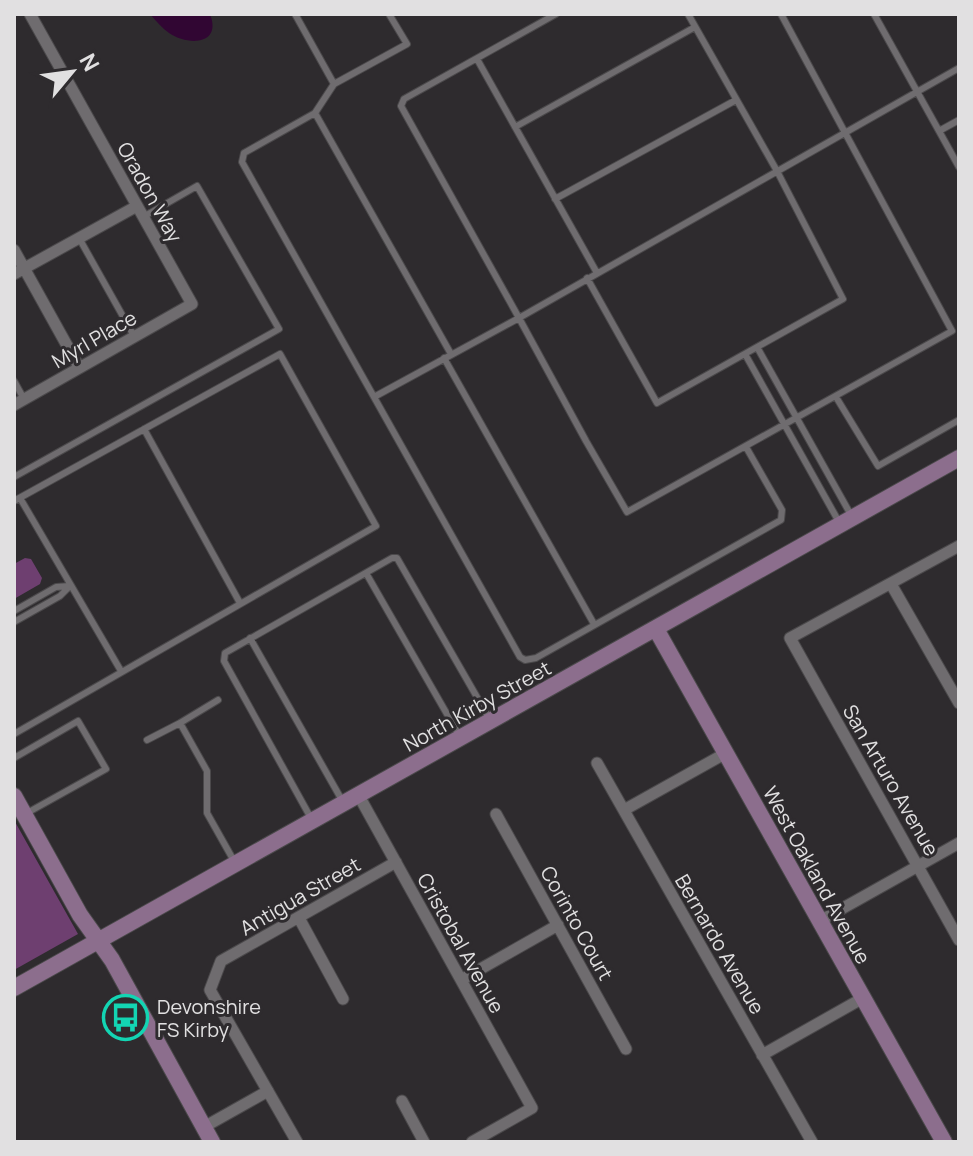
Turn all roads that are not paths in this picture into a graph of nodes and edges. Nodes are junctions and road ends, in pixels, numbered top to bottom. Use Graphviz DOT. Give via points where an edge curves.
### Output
graph roads {
  1 [pos="30,14"];
  2 [pos="295,14"];
  3 [pos="389,14"];
  4 [pos="556,14"];
  5 [pos="688,14"];
  6 [pos="781,14"];
  7 [pos="874,14"];
  8 [pos="695,27"];
  9 [pos="477,59"];
  10 [pos="959,68"];
  11 [pos="334,84"];
  12 [pos="916,92"];
  13 [pos="736,100"];
  14 [pos="315,113"];
  15 [pos="959,120"];
  16 [pos="515,127"];
  17 [pos="939,131"];
  18 [pos="845,134"];
  19 [pos="959,167"];
  20 [pos="777,171"];
  21 [pos="555,199"];
  22 [pos="140,212"];
  23 [pos="79,238"];
  24 [pos="14,250"];
  25 [pos="19,272"];
  26 [pos="597,273"];
  27 [pos="587,278"];
  28 [pos="192,304"];
  29 [pos="519,318"];
  30 [pos="134,336"];
  31 [pos="757,347"];
  32 [pos="745,354"];
  33 [pos="447,356"];
  34 [pos="79,367"];
  35 [pos="14,381"];
  36 [pos="374,397"];
  37 [pos="836,397"];
  38 [pos="19,402"];
  39 [pos="797,418"];
  40 [pos="959,420"];
  41 [pos="785,425"];
  42 [pos="144,429"];
  43 [pos="746,447"];
  44 [pos="958,460"];
  45 [pos="14,477"];
  46 [pos="17,500"];
  47 [pos="846,522"];
  48 [pos="959,546"];
  49 [pos="366,573"];
  50 [pos="891,584"];
  51 [pos="70,586"];
  52 [pos="240,603"];
  53 [pos="14,611"];
  54 [pos="14,622"];
  55 [pos="594,624"];
  56 [pos="656,629"];
  57 [pos="250,638"];
  58 [pos="121,671"];
  59 [pos="218,700"];
  60 [pos="959,703"];
  61 [pos="491,721"];
  62 [pos="180,723"];
  63 [pos="14,734"];
  64 [pos="461,738"];
  65 [pos="147,740"];
  66 [pos="726,753"];
  67 [pos="14,758"];
  68 [pos="597,763"];
  69 [pos="14,796"];
  70 [pos="351,800"];
  71 [pos="624,810"];
  72 [pos="24,814"];
  73 [pos="496,814"];
  74 [pos="313,821"];
  75 [pos="959,843"];
  76 [pos="396,862"];
  77 [pos="236,865"];
  78 [pos="919,866"];
  79 [pos="299,918"];
  80 [pos="820,921"];
  81 [pos="558,925"];
  82 [pos="959,940"];
  83 [pos="99,941"];
  84 [pos="461,980"];
  85 [pos="14,988"];
  86 [pos="863,998"];
  87 [pos="343,999"];
  88 [pos="626,1049"];
  89 [pos="762,1055"];
  90 [pos="268,1091"];
  91 [pos="402,1101"];
  92 [pos="208,1135"];
  93 [pos="297,1142"];
  94 [pos="424,1142"];
  95 [pos="472,1142"];
  96 [pos="812,1142"];
  97 [pos="944,1142"];
  1 -- 22 [label="street, Oradon Way"];
  2 -- 11 [label="lane"];
  3 -- 11 [label="lane" via="407,44"];
  4 -- 9 [label="lane"];
  5 -- 8 [label="lane"];
  6 -- 18 [label="lane"];
  7 -- 12 [label="lane"];
  8 -- 13 [label="lane"];
  8 -- 16 [label="lane"];
  9 -- 16 [label="lane"];
  9 -- 29 [label="lane" via="404,99 401,106"];
  10 -- 12 [label="lane"];
  11 -- 14 [label="lane"];
  12 -- 17 [label="lane"];
  12 -- 18 [label="lane"];
  13 -- 20 [label="lane"];
  13 -- 21 [label="lane"];
  14 -- 33 [label="lane"];
  14 -- 36 [label="lane" via="244,153 242,162"];
  15 -- 17 [label="lane"];
  16 -- 21 [label="lane"];
  17 -- 19 [label="lane"];
  18 -- 20 [label="lane"];
  18 -- 37 [label="lane" via="952,331"];
  20 -- 26 [label="lane"];
  20 -- 31 [label="lane" via="843,299"];
  21 -- 26 [label="lane"];
  22 -- 23 [label="street"];
  22 -- 28 [label="street, Oradon Way"];
  22 -- 45 [label="lane" via="197,186 279,329"];
  23 -- 25 [label="street"];
  23 -- 30 [label="lane"];
  24 -- 25 [label="street"];
  25 -- 34 [label="street"];
  26 -- 27 [label="lane"];
  27 -- 29 [label="lane"];
  27 -- 32 [label="lane" via="657,403"];
  28 -- 30 [label="street, Myrl Place"];
  29 -- 33 [label="lane"];
  29 -- 43 [label="lane" via="627,512"];
  30 -- 34 [label="street, Myrl Place"];
  31 -- 32 [label="lane"];
  31 -- 39 [label="lane"];
  32 -- 41 [label="lane"];
  33 -- 36 [label="lane"];
  33 -- 55 [label="lane"];
  34 -- 38 [label="street, Myrl Place"];
  35 -- 38 [label="lane"];
  36 -- 55 [label="lane" via="520,657 536,658"];
  37 -- 39 [label="lane"];
  37 -- 40 [label="lane" via="878,466"];
  39 -- 41 [label="lane"];
  39 -- 47 [label="lane"];
  41 -- 43 [label="lane"];
  41 -- 47 [label="lane"];
  42 -- 46 [label="lane"];
  42 -- 52 [label="lane"];
  42 -- 52 [label="lane" via="280,354 369,513 376,526"];
  43 -- 55 [label="lane" via="782,510 781,520"];
  44 -- 47 [label="street, North Kirby Street"];
  46 -- 51 [label="lane"];
  47 -- 56 [label="street, North Kirby Street"];
  48 -- 50 [label="street"];
  49 -- 57 [label="lane"];
  49 -- 61 [label="lane" via="399,559"];
  49 -- 64 [label="lane"];
  50 -- 60 [label="street"];
  50 -- 78 [label="street, San Arturo Avenue" via="790,638"];
  51 -- 53 [label="lane" via="56,587"];
  51 -- 54 [label="lane"];
  51 -- 58 [label="lane"];
  52 -- 58 [label="lane"];
  56 -- 61 [label="street, North Kirby Street"];
  56 -- 66 [label="street, West Oakland Avenue"];
  57 -- 70 [label="lane"];
  57 -- 74 [label="lane" via="225,653 224,661"];
  58 -- 63 [label="lane"];
  59 -- 62 [label="lane"];
  61 -- 64 [label="street, North Kirby Street"];
  62 -- 65 [label="lane"];
  62 -- 77 [label="lane" via="207,771 207,813"];
  64 -- 70 [label="street, North Kirby Street"];
  66 -- 71 [label="street"];
  66 -- 80 [label="street, West Oakland Avenue"];
  67 -- 72 [label="lane" via="78,721 106,769"];
  68 -- 71 [label="street, Bernardo Avenue"];
  69 -- 72 [label="street"];
  70 -- 74 [label="street, North Kirby Street"];
  70 -- 76 [label="street, Cristobal Avenue"];
  71 -- 89 [label="street, Bernardo Avenue"];
  72 -- 83 [label="street"];
  73 -- 81 [label="street, Corinto Court"];
  74 -- 77 [label="street, North Kirby Street"];
  75 -- 78 [label="street"];
  76 -- 79 [label="street, Antigua Street"];
  76 -- 84 [label="street, Cristobal Avenue"];
  77 -- 83 [label="street, North Kirby Street"];
  78 -- 80 [label="street"];
  78 -- 82 [label="street, San Arturo Avenue"];
  79 -- 87 [label="street"];
  79 -- 90 [label="street, Antigua Street" via="221,961 210,990"];
  80 -- 86 [label="street, West Oakland Avenue"];
  81 -- 84 [label="street"];
  81 -- 88 [label="street, Corinto Court"];
  83 -- 85 [label="street, North Kirby Street"];
  83 -- 92 [label="street"];
  84 -- 95 [label="street, Cristobal Avenue" via="532,1108"];
  86 -- 89 [label="street"];
  86 -- 97 [label="street, West Oakland Avenue"];
  89 -- 96 [label="street, Bernardo Avenue"];
  90 -- 92 [label="street"];
  90 -- 93 [label="street"];
  91 -- 94 [label="street"];
}
